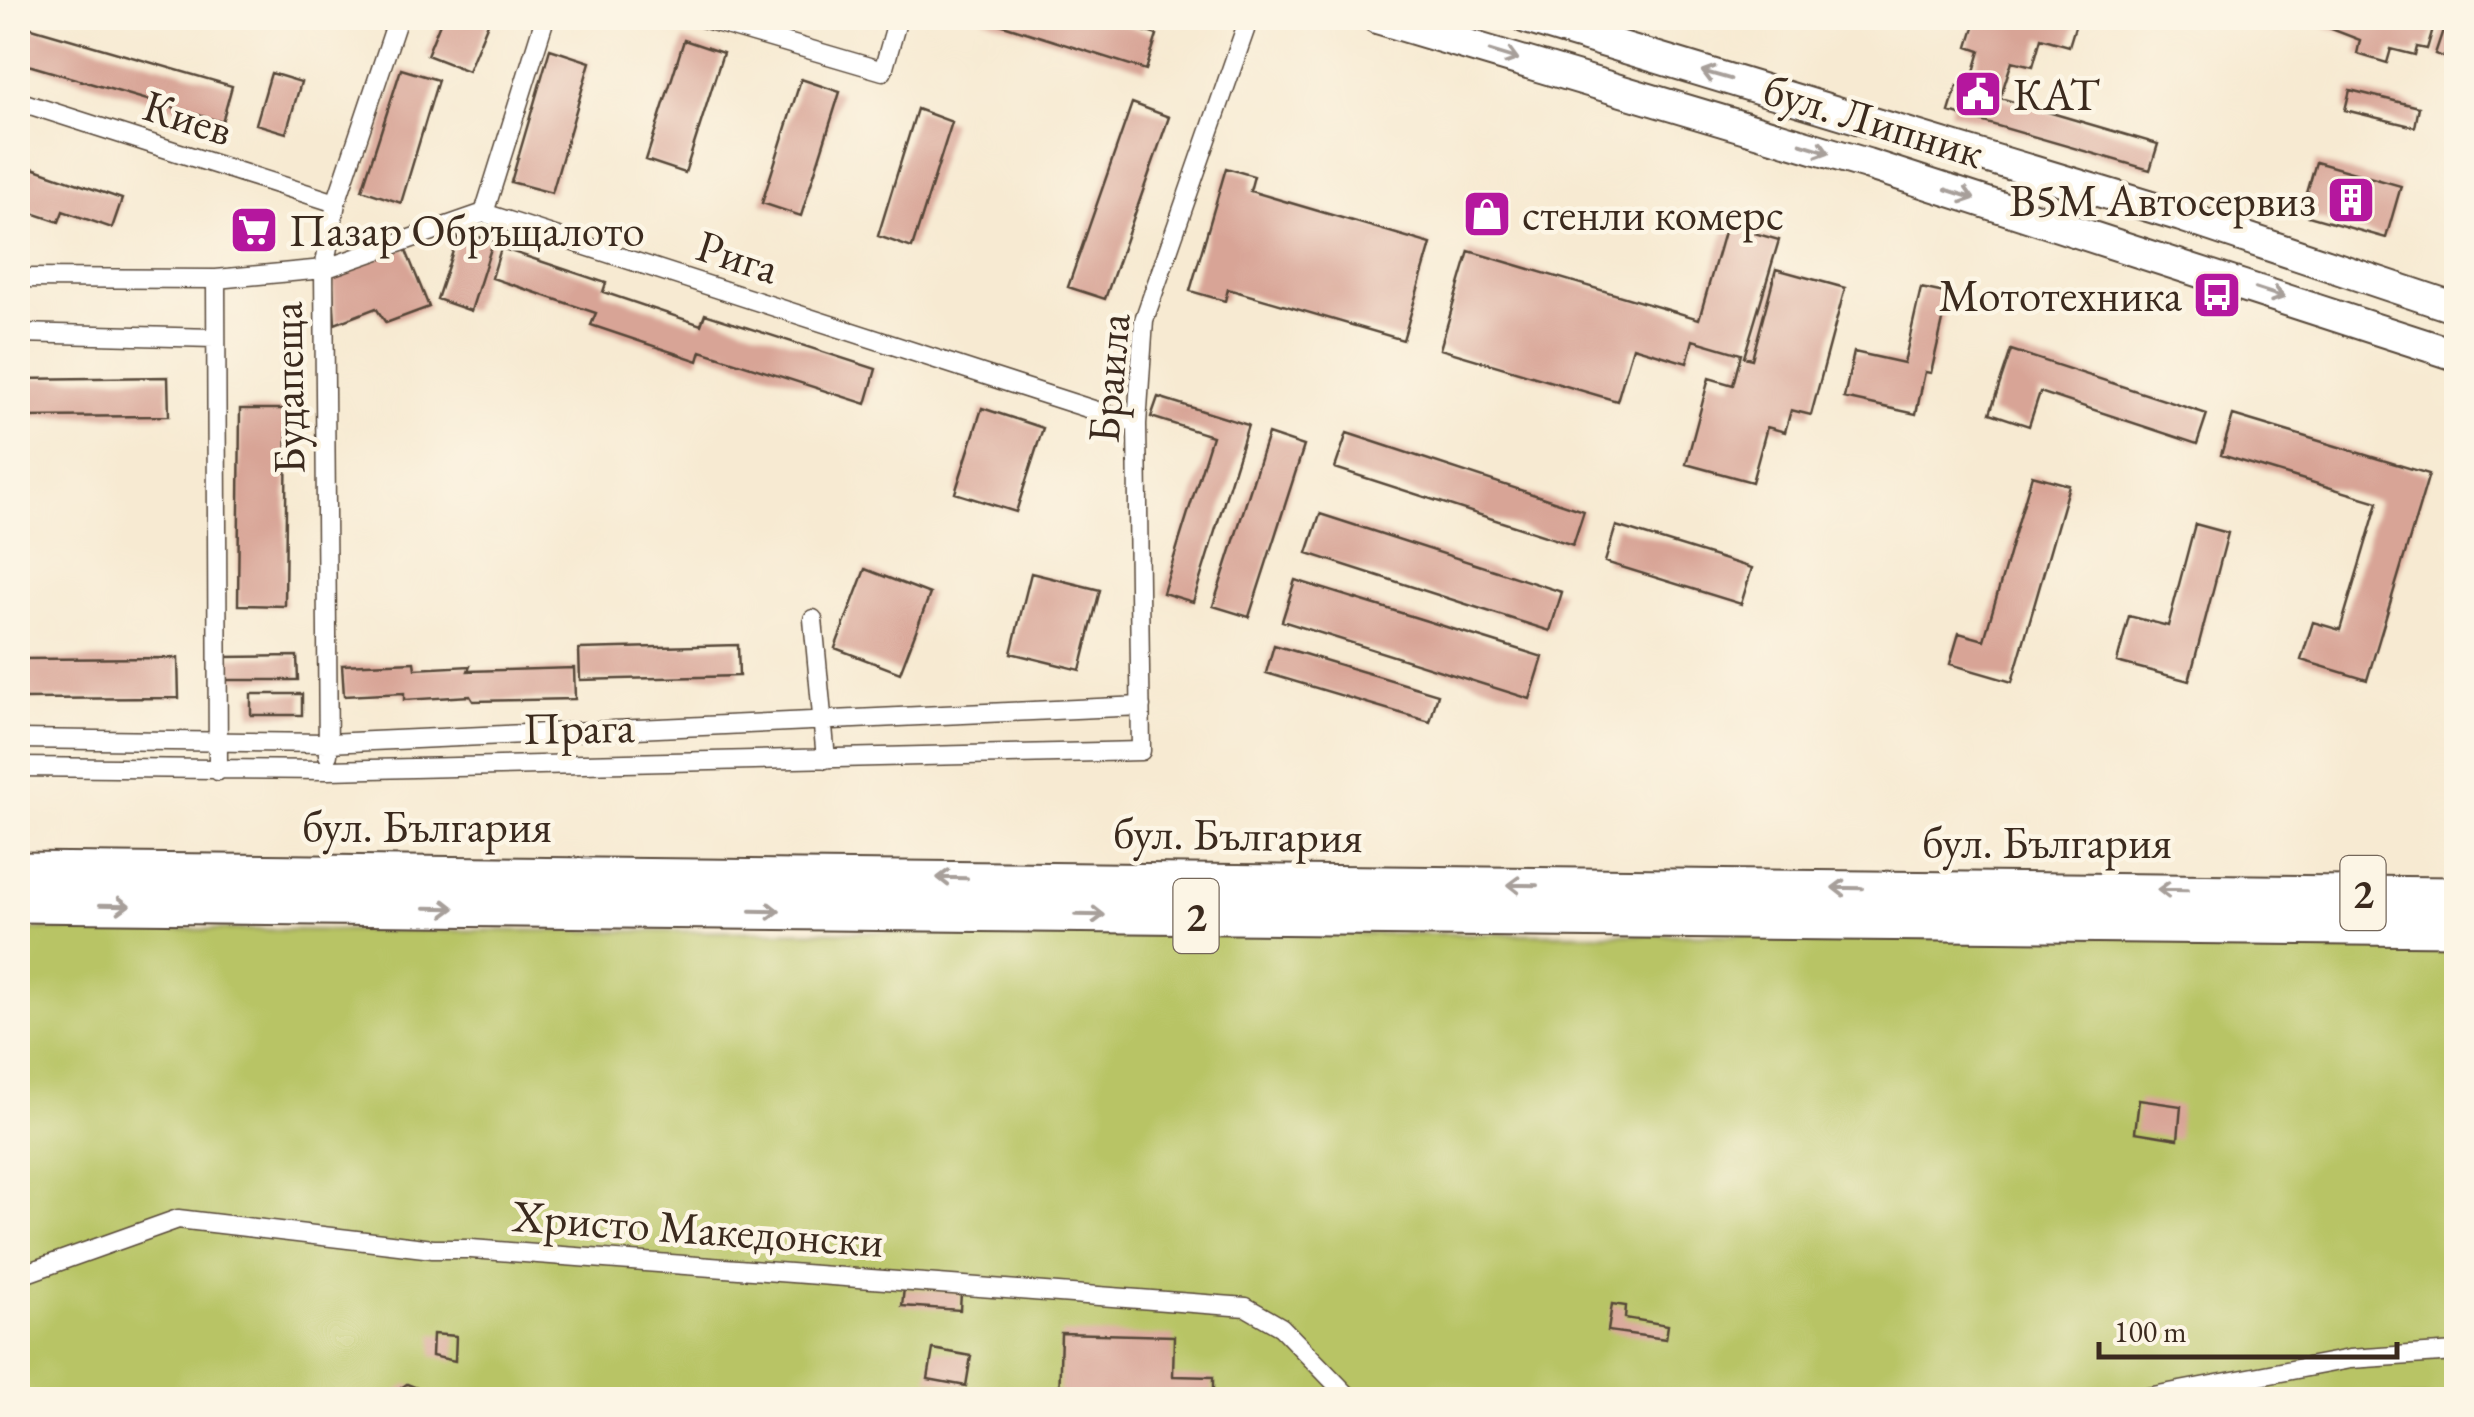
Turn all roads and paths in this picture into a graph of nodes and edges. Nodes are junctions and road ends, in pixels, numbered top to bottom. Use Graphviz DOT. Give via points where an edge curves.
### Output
graph roads {
  1 [pos="398,18"];
  2 [pos="545,18"];
  3 [pos="702,18"];
  4 [pos="898,18"];
  5 [pos="1377,18"];
  6 [pos="1526,18"];
  7 [pos="1246,28"];
  8 [pos="18,101"];
  9 [pos="1879,124"];
  10 [pos="1867,164"];
  11 [pos="336,204"];
  12 [pos="484,213"];
  13 [pos="324,268"];
  14 [pos="18,278"];
  15 [pos="216,279"];
  16 [pos="2456,308"];
  17 [pos="18,333"];
  18 [pos="214,338"];
  19 [pos="2456,355"];
  20 [pos="1137,424"];
  21 [pos="813,620"];
  22 [pos="1141,706"];
  23 [pos="824,720"];
  24 [pos="18,739"];
  25 [pos="218,744"];
  26 [pos="328,744"];
  27 [pos="1141,751"];
  28 [pos="826,759"];
  29 [pos="18,766"];
  30 [pos="328,770"];
  31 [pos="218,771"];
  32 [pos="18,870"];
  33 [pos="2456,894"];
  34 [pos="18,904"];
  35 [pos="2456,928"];
  36 [pos="18,1276"];
  37 [pos="2456,1352"];
  38 [pos="1357,1398"];
  39 [pos="2132,1400"];
  1 -- 11 [label="street, Будапеща"];
  2 -- 12 [label="street"];
  3 -- 4 [label="street" via="883,72"];
  5 -- 10 [label="main road, бул. Липник, one-way"];
  9 -- 6 [label="main road, бул. Липник, one-way"];
  7 -- 20 [label="street, Браила" via="1144,320"];
  8 -- 11 [label="street, Киев"];
  9 -- 10 [label="main road"];
  9 -- 16 [label="main road, бул. Липник"];
  10 -- 19 [label="main road, бул. Липник, one-way"];
  11 -- 13 [label="street, Будапеща"];
  12 -- 13 [label="street"];
  12 -- 20 [label="street, Рига"];
  13 -- 15 [label="street"];
  13 -- 26 [label="street, Будапеща"];
  14 -- 15 [label="street"];
  15 -- 18 [label="street"];
  17 -- 18 [label="street"];
  18 -- 25 [label="street"];
  20 -- 22 [label="street, Браила"];
  21 -- 23 [label="street"];
  22 -- 23 [label="street"];
  22 -- 27 [label="street, Браила"];
  23 -- 26 [label="street"];
  23 -- 28 [label="street"];
  24 -- 25 [label="street"];
  25 -- 26 [label="street"];
  25 -- 31 [label="street"];
  26 -- 30 [label="street, Будапеща"];
  27 -- 28 [label="street, Прага"];
  28 -- 30 [label="street, Прага"];
  29 -- 31 [label="street, Прага"];
  30 -- 31 [label="street, Прага"];
  33 -- 32 [label="highway, бул. България / 2, one-way"];
  34 -- 35 [label="highway, бул. България / 2, one-way"];
  36 -- 38 [label="street, Христо Македонски" via="178,1219 433,1249 1246,1307 1281,1327"];
  37 -- 39 [label="street" via="2350,1358"];
}
